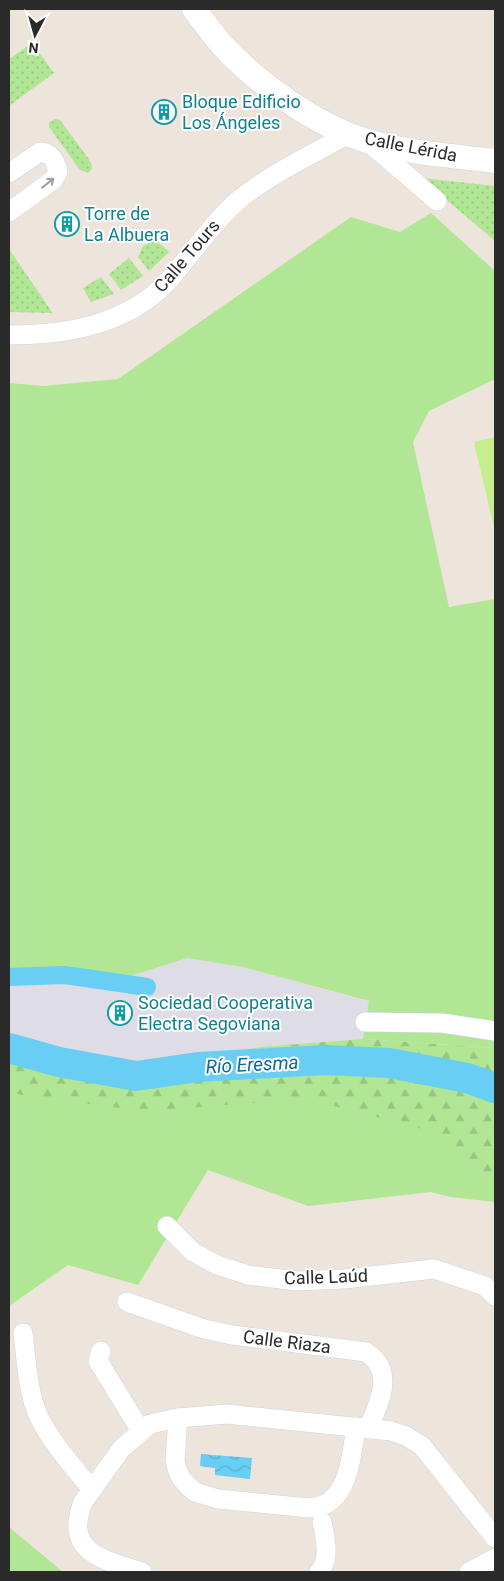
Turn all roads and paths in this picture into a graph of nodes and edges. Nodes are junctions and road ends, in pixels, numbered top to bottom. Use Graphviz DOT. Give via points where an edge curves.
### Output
graph roads {
  1 [pos="194,9"];
  2 [pos="357,137"];
  3 [pos="495,161"];
  4 [pos="9,173"];
  5 [pos="437,201"];
  6 [pos="9,212"];
  7 [pos="9,335"];
  8 [pos="365,1022"];
  9 [pos="495,1031"];
  10 [pos="166,1226"];
  11 [pos="495,1296"];
  12 [pos="127,1302"];
  13 [pos="22,1333"];
  14 [pos="101,1351"];
  15 [pos="178,1418"];
  16 [pos="362,1428"];
  17 [pos="142,1431"];
  18 [pos="92,1490"];
  19 [pos="322,1522"];
  20 [pos="495,1538"];
  21 [pos="495,1558"];
  22 [pos="142,1572"];
  23 [pos="320,1572"];
  24 [pos="469,1572"];
  1 -- 2 [label="street, Calle Lérida" via="223,45 256,76 293,105"];
  2 -- 3 [label="street, Calle Lérida" via="395,148"];
  2 -- 5 [label="street"];
  2 -- 7 [label="street, Calle Tours" via="274,174 247,193 211,228 165,284 141,303 88,327"];
  6 -- 4 [label="street, one-way" via="53,180 58,172 52,158 40,152"];
  8 -- 9 [label="street" via="442,1023"];
  10 -- 11 [label="street, Calle Laúd" via="193,1252 217,1265 248,1275 298,1281 434,1269 485,1286"];
  12 -- 16 [label="street, Calle Riaza" via="232,1336 366,1352 379,1365 383,1384 378,1404"];
  13 -- 18 [label="street" via="39,1417"];
  14 -- 17 [label="street" via="98,1361"];
  15 -- 16 [label="street" via="227,1414"];
  15 -- 16 [label="street, Calle Riaza" via="177,1469 195,1492 218,1499 310,1508 318,1508 336,1498"];
  15 -- 17 [label="street" via="150,1424"];
  16 -- 20 [label="street" via="391,1431 422,1446"];
  17 -- 18 [label="street" via="122,1448"];
  18 -- 22 [label="street" via="79,1511 78,1533 82,1543 92,1554"];
  19 -- 23 [label="street" via="326,1544"];
  21 -- 24 [label="street"];
}
